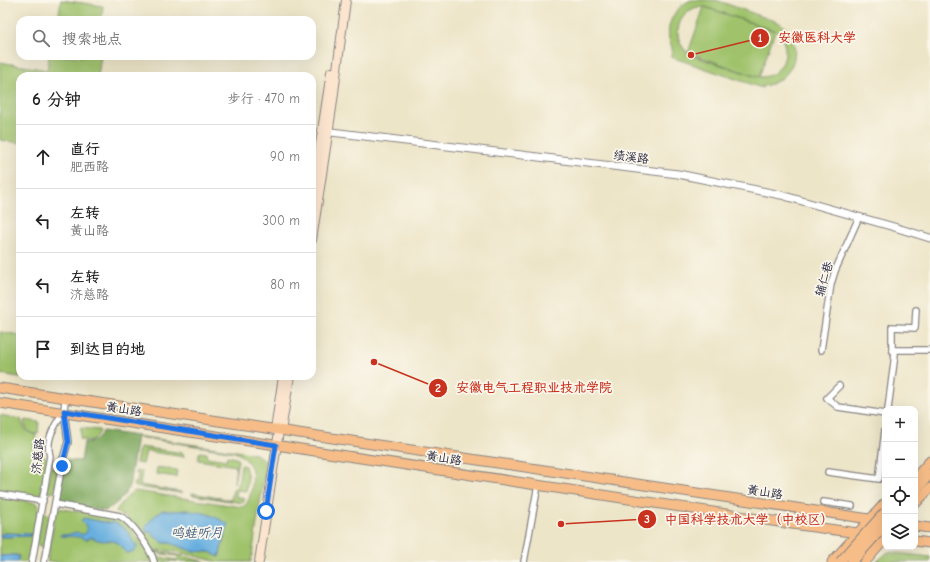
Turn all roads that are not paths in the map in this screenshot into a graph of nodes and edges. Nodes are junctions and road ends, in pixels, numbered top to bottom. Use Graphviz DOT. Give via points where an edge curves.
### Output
graph roads {
  1 [pos="341,0"];
  2 [pos="346,0"];
  3 [pos="326,131"];
  4 [pos="316,177"];
  5 [pos="316,209"];
  6 [pos="859,217"];
  7 [pos="930,238"];
  8 [pos="916,310"];
  9 [pos="821,350"];
  10 [pos="892,350"];
  11 [pos="930,350"];
  12 [pos="283,380"];
  13 [pos="289,380"];
  14 [pos="839,386"];
  15 [pos="0,388"];
  16 [pos="65,399"];
  17 [pos="0,403"];
  18 [pos="888,406"];
  19 [pos="64,411"];
  20 [pos="882,414"];
  21 [pos="278,430"];
  22 [pos="884,442"];
  23 [pos="276,445"];
  24 [pos="930,452"];
  25 [pos="930,461"];
  26 [pos="918,466"];
  27 [pos="828,472"];
  28 [pos="930,474"];
  29 [pos="918,475"];
  30 [pos="538,485"];
  31 [pos="918,488"];
  32 [pos="930,488"];
  33 [pos="0,494"];
  34 [pos="43,501"];
  35 [pos="918,501"];
  36 [pos="823,502"];
  37 [pos="55,504"];
  38 [pos="852,506"];
  39 [pos="882,506"];
  40 [pos="883,514"];
  41 [pos="870,520"];
  42 [pos="882,522"];
  43 [pos="918,526"];
  44 [pos="882,528"];
  45 [pos="930,528"];
  46 [pos="858,533"];
  47 [pos="882,537"];
  48 [pos="918,541"];
  49 [pos="882,542"];
  50 [pos="930,543"];
  51 [pos="32,562"];
  52 [pos="44,562"];
  53 [pos="154,562"];
  54 [pos="259,562"];
  55 [pos="524,562"];
  56 [pos="832,562"];
  57 [pos="840,562"];
  58 [pos="852,562"];
  59 [pos="865,562"];
  1 -- 3 [label="main road"];
  2 -- 3 [label="main road"];
  3 -- 4 [label="main road"];
  3 -- 5 [label="main road"];
  3 -- 6 [label="street, 绩溪路" via="678,174 781,195"];
  6 -- 7 [label="street, 绩溪路"];
  6 -- 9 [label="street, 辅仁巷" via="831,284"];
  8 -- 10 [label="street" via="915,328 892,328"];
  10 -- 11 [label="street"];
  10 -- 18 [label="street" via="895,354"];
  12 -- 21 [label="main road"];
  13 -- 21 [label="main road"];
  14 -- 20 [label="street" via="827,398 838,407"];
  15 -- 16 [label="main road, 黄山路"];
  16 -- 19 [label="street"];
  16 -- 21 [label="main road, 黄山路"];
  17 -- 19 [label="main road, 黄山路"];
  19 -- 23 [label="main road, 黄山路"];
  19 -- 34 [label="street, 济慈路" via="49,439 50,456"];
  19 -- 37 [label="street, 济慈路" via="68,442"];
  21 -- 23 [label="main road"];
  21 -- 41 [label="main road, 黄山路"];
  22 -- 27 [label="street" via="879,480"];
  23 -- 30 [label="main road, 黄山路"];
  23 -- 54 [label="main road"];
  24 -- 26 [label="main road"];
  25 -- 29 [label="main road"];
  28 -- 31 [label="main road"];
  30 -- 46 [label="main road, 黄山路"];
  30 -- 55 [label="street"];
  32 -- 35 [label="main road"];
  33 -- 34 [label="street"];
  34 -- 37 [label="street" via="50,496"];
  34 -- 37 [label="street" via="47,510"];
  34 -- 51 [label="street, 济慈路"];
  36 -- 38 [label="street"];
  37 -- 52 [label="street, 济慈路"];
  37 -- 53 [label="street" via="120,516 130,523"];
  39 -- 41 [label="main road"];
  40 -- 57 [label="main road, bridge"];
  41 -- 42 [label="main road, 黄山路"];
  41 -- 46 [label="main road"];
  43 -- 45 [label="main road"];
  44 -- 58 [label="main road, bridge"];
  46 -- 47 [label="main road, 黄山路"];
  46 -- 56 [label="main road"];
  48 -- 50 [label="main road"];
  49 -- 59 [label="main road"];
}
